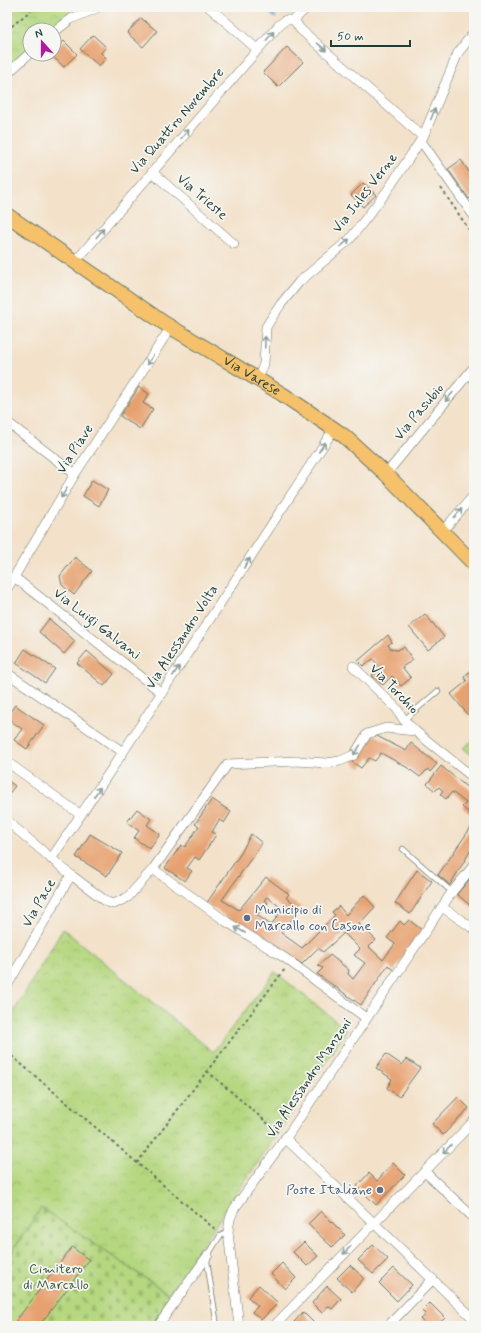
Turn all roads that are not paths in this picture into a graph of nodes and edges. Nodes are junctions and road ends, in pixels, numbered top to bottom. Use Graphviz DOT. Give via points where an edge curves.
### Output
graph roads {
  1 [pos="99,7"];
  2 [pos="209,7"];
  3 [pos="307,7"];
  4 [pos="294,20"];
  5 [pos="62,26"];
  6 [pos="474,32"];
  7 [pos="258,50"];
  8 [pos="22,61"];
  9 [pos="7,74"];
  10 [pos="422,139"];
  11 [pos="152,172"];
  12 [pos="8,216"];
  13 [pos="474,216"];
  14 [pos="234,244"];
  15 [pos="75,262"];
  16 [pos="171,327"];
  17 [pos="474,367"];
  18 [pos="258,379"];
  19 [pos="7,422"];
  20 [pos="334,429"];
  21 [pos="76,474"];
  22 [pos="386,474"];
  23 [pos="474,495"];
  24 [pos="442,532"];
  25 [pos="474,564"];
  26 [pos="14,577"];
  27 [pos="7,589"];
  28 [pos="353,666"];
  29 [pos="7,673"];
  30 [pos="438,691"];
  31 [pos="162,692"];
  32 [pos="404,720"];
  33 [pos="415,731"];
  34 [pos="123,752"];
  35 [pos="7,762"];
  36 [pos="474,778"];
  37 [pos="81,815"];
  38 [pos="7,821"];
  39 [pos="403,849"];
  40 [pos="51,859"];
  41 [pos="474,865"];
  42 [pos="153,869"];
  43 [pos="71,875"];
  44 [pos="452,892"];
  45 [pos="442,906"];
  46 [pos="474,929"];
  47 [pos="7,986"];
  48 [pos="366,1018"];
  49 [pos="473,1123"];
  50 [pos="288,1135"];
  51 [pos="425,1172"];
  52 [pos="474,1218"];
  53 [pos="374,1222"];
  54 [pos="228,1232"];
  55 [pos="208,1255"];
  56 [pos="432,1279"];
  57 [pos="474,1319"];
  58 [pos="158,1326"];
  59 [pos="217,1326"];
  60 [pos="239,1326"];
  61 [pos="274,1326"];
  62 [pos="388,1326"];
  1 -- 5 [label="street" via="71,19"];
  2 -- 7 [label="street"];
  3 -- 4 [label="street, Via Quattro Novembre"];
  7 -- 4 [label="street, Via Quattro Novembre, one-way" via="279,25 286,20"];
  4 -- 10 [label="street, one-way" via="300,29"];
  10 -- 6 [label="street, Via Jules Verne, one-way" via="458,53"];
  11 -- 7 [label="street, Via Quattro Novembre, one-way"];
  8 -- 9 [label="street"];
  10 -- 13 [label="street"];
  18 -- 10 [label="street, Via Jules Verne, one-way" via="264,364 266,327 281,304 299,282 350,238 371,213"];
  11 -- 14 [label="street, Via Trieste"];
  15 -- 11 [label="street, Via Quattro Novembre, one-way"];
  12 -- 15 [label="main road, Via Varese"];
  15 -- 16 [label="main road, Via Varese"];
  16 -- 18 [label="main road, Via Varese"];
  16 -- 21 [label="street, Via Piave, one-way"];
  17 -- 22 [label="street, Via Pasubio, one-way"];
  18 -- 20 [label="main road, Via Varese"];
  19 -- 21 [label="street"];
  20 -- 22 [label="main road, Via Varese"];
  31 -- 20 [label="street, Via Alessandro Volta, one-way"];
  21 -- 26 [label="street, Via Piave, one-way"];
  22 -- 24 [label="main road, Via Varese"];
  24 -- 23 [label="street, one-way"];
  24 -- 25 [label="main road, Via Varese"];
  26 -- 27 [label="street, Via Piave"];
  26 -- 31 [label="street, Via Luigi Galvani"];
  28 -- 32 [label="street, Via Torchio"];
  29 -- 34 [label="street"];
  30 -- 32 [label="lane"];
  31 -- 34 [label="street, Via Alessandro Volta"];
  32 -- 33 [label="street, Via Torchio"];
  33 -- 36 [label="street, Via Torchio"];
  33 -- 42 [label="street, one-way" via="386,728 367,734 354,755 340,761 228,764"];
  37 -- 34 [label="street, Via Alessandro Volta, one-way"];
  35 -- 37 [label="street"];
  37 -- 40 [label="street, Via Alessandro Volta"];
  38 -- 40 [label="street"];
  39 -- 44 [label="lane"];
  40 -- 43 [label="street"];
  41 -- 44 [label="street, Via Alessandro Manzoni"];
  42 -- 43 [label="street" via="134,891 121,902 114,904 107,902"];
  48 -- 42 [label="street, one-way" via="288,960 227,922"];
  43 -- 47 [label="street, Via Pace"];
  44 -- 45 [label="street, Via Alessandro Manzoni"];
  45 -- 46 [label="street"];
  45 -- 48 [label="street, Via Alessandro Manzoni"];
  48 -- 50 [label="street, Via Alessandro Manzoni"];
  49 -- 51 [label="street, one-way"];
  50 -- 53 [label="street"];
  50 -- 54 [label="street, Via Alessandro Manzoni" via="234,1209"];
  51 -- 52 [label="street"];
  51 -- 53 [label="street"];
  53 -- 56 [label="street"];
  53 -- 61 [label="street, one-way"];
  54 -- 55 [label="lane" via="220,1236"];
  54 -- 60 [label="street, Via Alessandro Manzoni"];
  55 -- 58 [label="street"];
  55 -- 59 [label="lane" via="208,1271"];
  56 -- 57 [label="street"];
  56 -- 62 [label="street"];
}
